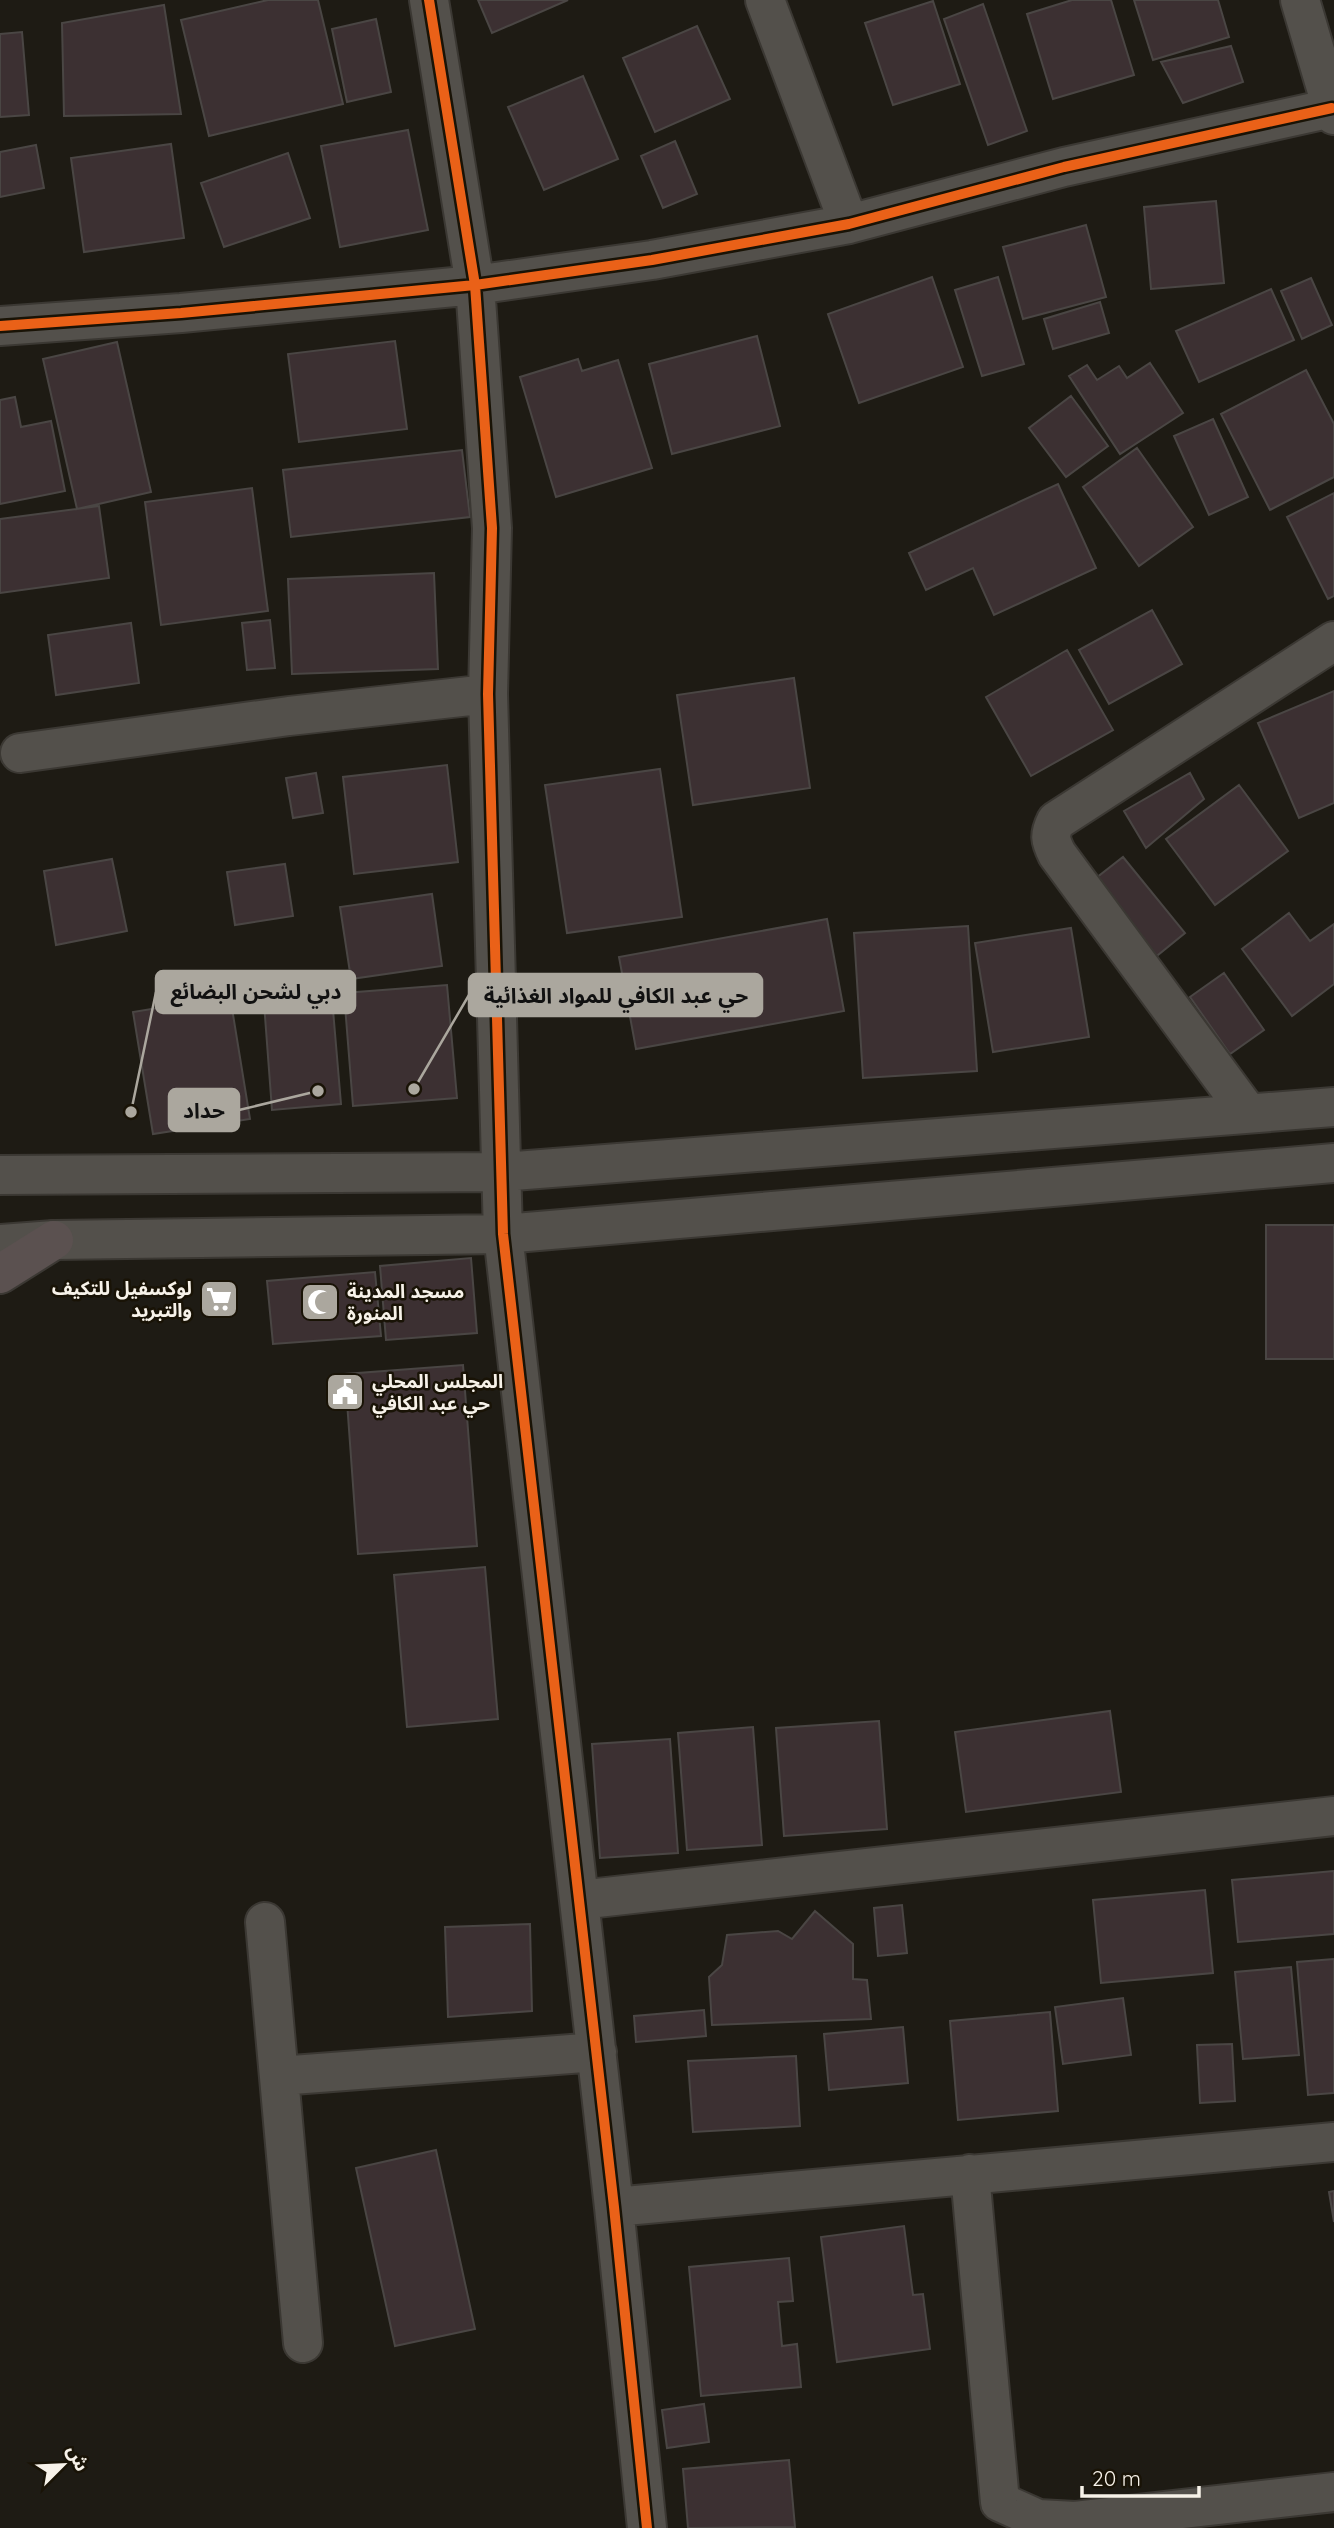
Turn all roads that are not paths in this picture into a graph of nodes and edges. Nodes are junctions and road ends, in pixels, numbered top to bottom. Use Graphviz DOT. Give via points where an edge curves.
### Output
graph roads {
  1 [pos="429,0"];
  2 [pos="765,0"];
  3 [pos="1300,0"];
  4 [pos="1333,111"];
  5 [pos="849,224"];
  6 [pos="475,285"];
  7 [pos="0,327"];
  8 [pos="1334,640"];
  9 [pos="488,694"];
  10 [pos="20,753"];
  11 [pos="1334,1107"];
  12 [pos="1248,1113"];
  13 [pos="1334,1163"];
  14 [pos="502,1172"];
  15 [pos="0,1175"];
  16 [pos="503,1234"];
  17 [pos="54,1240"];
  18 [pos="0,1244"];
  19 [pos="0,1274"];
  20 [pos="1334,1816"];
  21 [pos="579,1899"];
  22 [pos="265,1922"];
  23 [pos="597,2052"];
  24 [pos="279,2076"];
  25 [pos="1334,2142"];
  26 [pos="970,2174"];
  27 [pos="614,2207"];
  28 [pos="303,2343"];
  29 [pos="1334,2492"];
  30 [pos="647,2528"];
  1 -- 6 [label="street"];
  2 -- 5 [label="street"];
  3 -- 4 [label="street"];
  4 -- 5 [label="street" via="1064,167"];
  5 -- 6 [label="street" via="652,260"];
  6 -- 7 [label="street"];
  6 -- 9 [label="street" via="492,528"];
  8 -- 12 [label="street" via="1056,821 1050,834 1057,854"];
  9 -- 10 [label="street"];
  9 -- 14 [label="street"];
  11 -- 12 [label="street"];
  12 -- 14 [label="street"];
  13 -- 16 [label="street"];
  14 -- 15 [label="street"];
  14 -- 16 [label="street"];
  16 -- 17 [label="street"];
  16 -- 21 [label="street"];
  17 -- 18 [label="street"];
  17 -- 19 [label="main road"];
  20 -- 21 [label="street"];
  21 -- 23 [label="street"];
  22 -- 24 [label="street"];
  23 -- 24 [label="street"];
  23 -- 27 [label="street"];
  24 -- 28 [label="street"];
  25 -- 26 [label="street"];
  26 -- 27 [label="street"];
  26 -- 29 [label="street" via="1000,2502 1038,2519 1075,2521"];
  27 -- 30 [label="street"];
}
